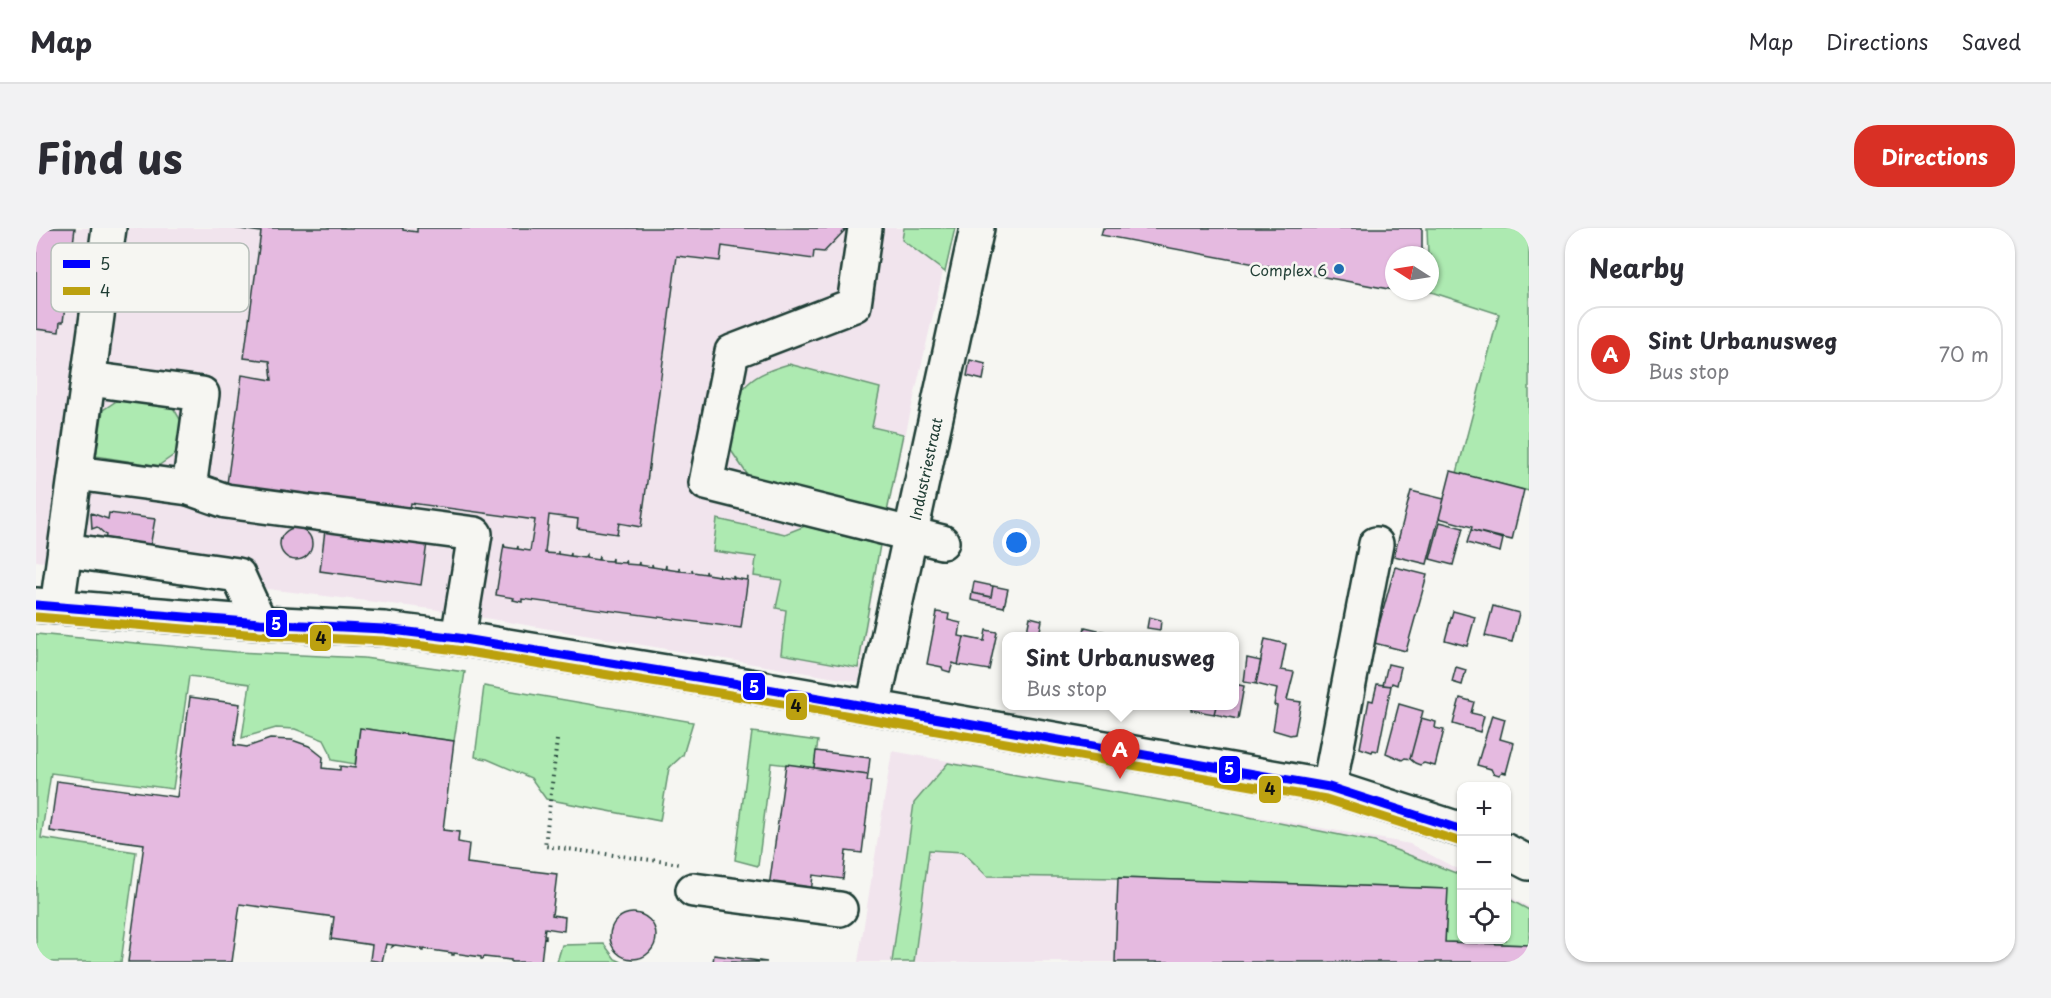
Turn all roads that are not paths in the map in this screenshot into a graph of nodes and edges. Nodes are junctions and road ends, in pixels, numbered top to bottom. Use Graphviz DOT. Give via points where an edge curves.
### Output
graph roads {
  1 [pos="109,228"];
  2 [pos="865,228"];
  3 [pos="977,228"];
  4 [pos="107,243"];
  5 [pos="97,312"];
  6 [pos="88,379"];
  7 [pos="76,473"];
  8 [pos="189,489"];
  9 [pos="910,534"];
  10 [pos="942,542"];
  11 [pos="1376,544"];
  12 [pos="65,550"];
  13 [pos="46,606"];
  14 [pos="260,623"];
  15 [pos="458,638"];
  16 [pos="873,707"];
  17 [pos="1329,787"];
  18 [pos="1457,829"];
  19 [pos="1511,854"];
  20 [pos="1529,863"];
  21 [pos="689,877"];
  22 [pos="840,909"];
  1 -- 4 [label="street"];
  2 -- 9 [label="street" via="854,305 732,352 706,483"];
  3 -- 9 [label="street, Industriestraat"];
  5 -- 6 [label="street"];
  6 -- 7 [label="street"];
  6 -- 8 [label="street" via="202,394"];
  7 -- 8 [label="street"];
  7 -- 12 [label="street"];
  8 -- 15 [label="street" via="226,501 475,534"];
  9 -- 10 [label="street"];
  9 -- 16 [label="street, Industriestraat"];
  11 -- 17 [label="street"];
  12 -- 13 [label="street"];
  12 -- 14 [label="street" via="238,575"];
  13 -- 14 [label="street"];
  14 -- 15 [label="street" via="384,629"];
  15 -- 16 [label="street"];
  16 -- 17 [label="street"];
  17 -- 18 [label="street"];
  19 -- 20 [label="street"];
  21 -- 22 [label="street"];
}
